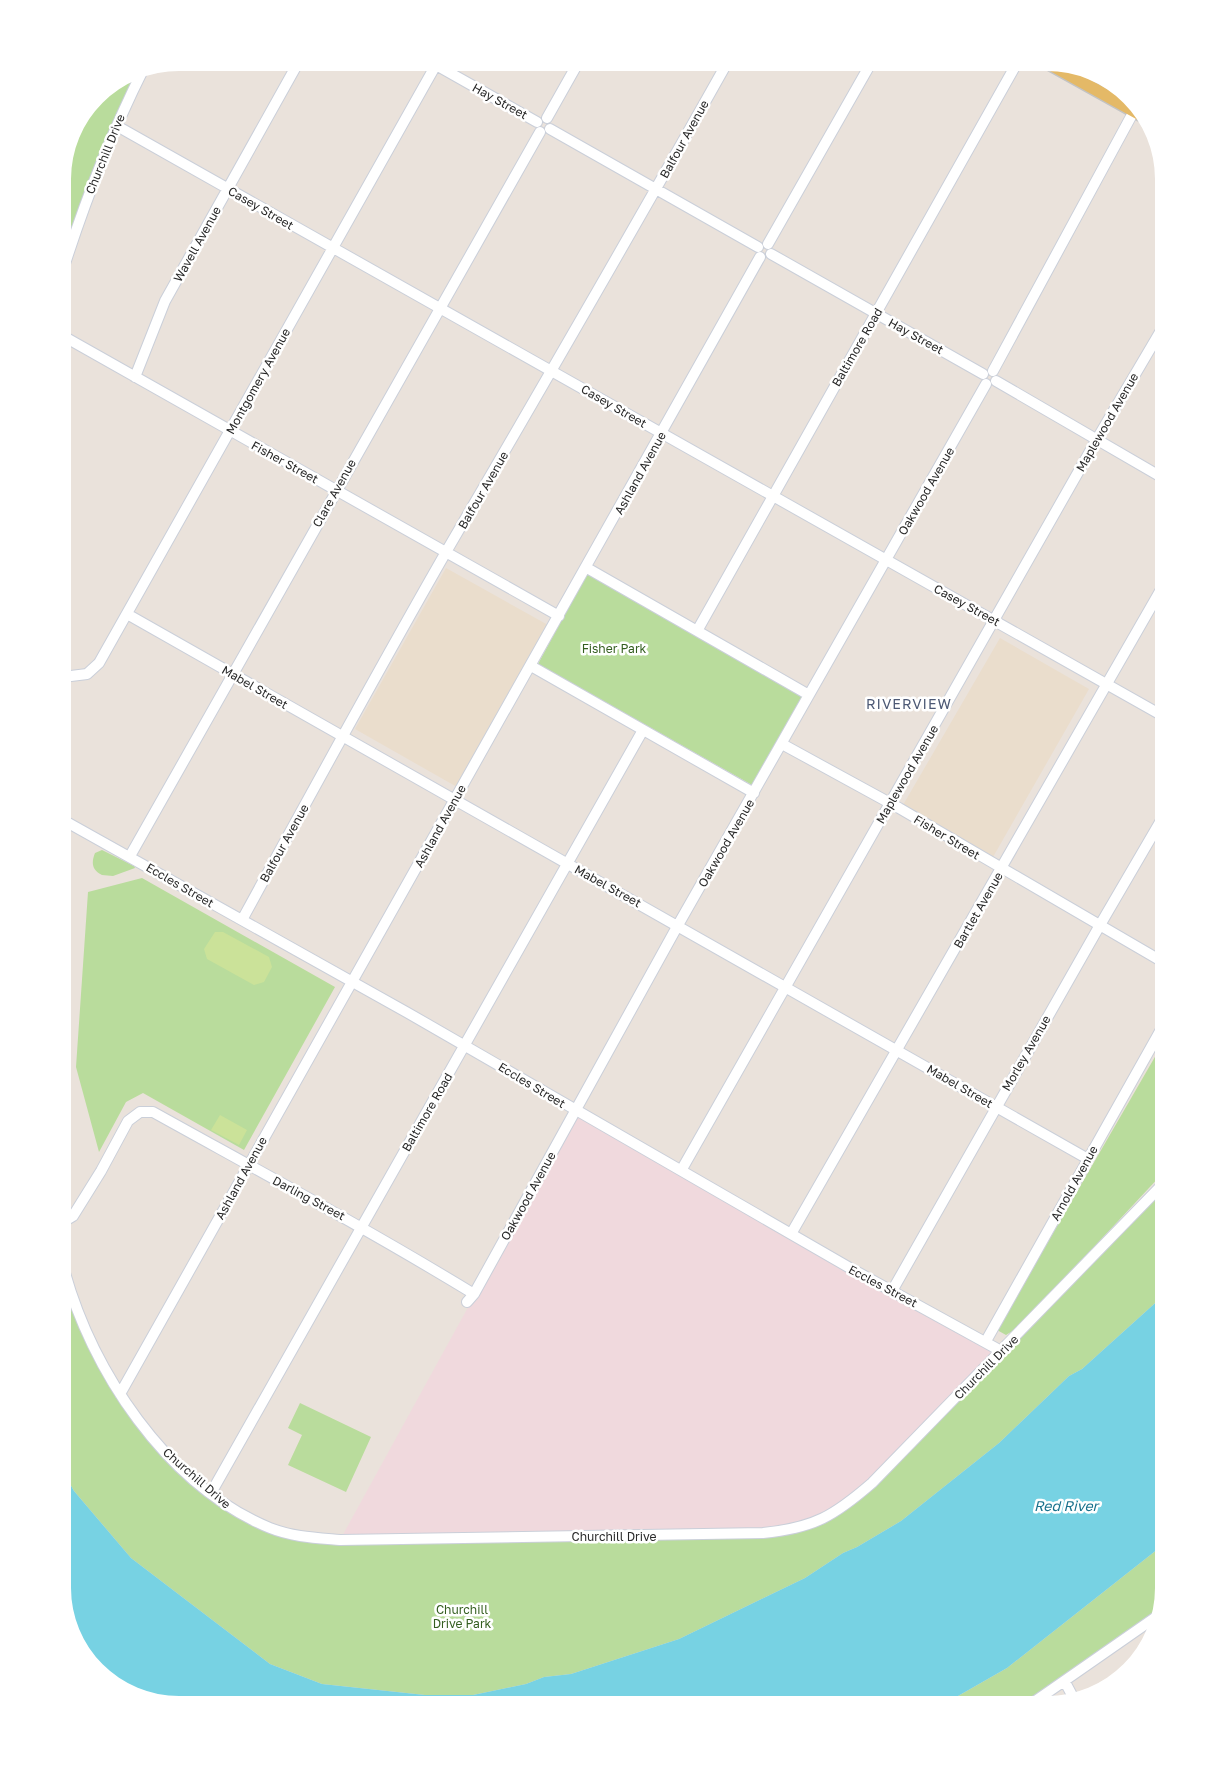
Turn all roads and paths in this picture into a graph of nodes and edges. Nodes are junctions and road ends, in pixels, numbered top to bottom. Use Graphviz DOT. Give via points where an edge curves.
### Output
graph roads {
  1 [pos="293,71"];
  2 [pos="433,71"];
  3 [pos="449,71"];
  4 [pos="573,71"];
  5 [pos="723,71"];
  6 [pos="866,71"];
  7 [pos="1012,71"];
  8 [pos="1079,76"];
  9 [pos="139,79"];
  10 [pos="1125,105"];
  11 [pos="1136,119"];
  12 [pos="543,125"];
  13 [pos="117,126"];
  14 [pos="227,188"];
  15 [pos="657,189"];
  16 [pos="71,246"];
  17 [pos="333,248"];
  18 [pos="764,251"];
  19 [pos="439,308"];
  20 [pos="875,314"];
  21 [pos="71,341"];
  22 [pos="1155,342"];
  23 [pos="553,372"];
  24 [pos="135,377"];
  25 [pos="990,378"];
  26 [pos="229,431"];
  27 [pos="662,433"];
  28 [pos="1097,439"];
  29 [pos="1155,473"];
  30 [pos="335,491"];
  31 [pos="772,497"];
  32 [pos="446,552"];
  33 [pos="886,560"];
  34 [pos="587,568"];
  35 [pos="1155,601"];
  36 [pos="127,614"];
  37 [pos="559,616"];
  38 [pos="995,620"];
  39 [pos="697,631"];
  40 [pos="531,666"];
  41 [pos="233,674"];
  42 [pos="71,676"];
  43 [pos="1107,684"];
  44 [pos="809,695"];
  45 [pos="1155,711"];
  46 [pos="643,730"];
  47 [pos="342,736"];
  48 [pos="782,744"];
  49 [pos="754,793"];
  50 [pos="455,799"];
  51 [pos="891,803"];
  52 [pos="71,824"];
  53 [pos="1155,832"];
  54 [pos="130,856"];
  55 [pos="567,863"];
  56 [pos="1001,869"];
  57 [pos="242,920"];
  58 [pos="1100,925"];
  59 [pos="678,926"];
  60 [pos="1155,957"];
  61 [pos="352,982"];
  62 [pos="787,986"];
  63 [pos="1155,1042"];
  64 [pos="464,1046"];
  65 [pos="896,1050"];
  66 [pos="996,1107"];
  67 [pos="576,1112"];
  68 [pos="1088,1159"];
  69 [pos="249,1165"];
  70 [pos="682,1169"];
  71 [pos="1155,1193"];
  72 [pos="71,1217"];
  73 [pos="362,1226"];
  74 [pos="791,1234"];
  75 [pos="71,1291"];
  76 [pos="892,1291"];
  77 [pos="470,1298"];
  78 [pos="986,1341"];
  79 [pos="1000,1351"];
  80 [pos="120,1394"];
  81 [pos="211,1493"];
  82 [pos="1149,1622"];
  83 [pos="1065,1682"];
  84 [pos="1071,1693"];
  85 [pos="1043,1696"];
  1 -- 14 [label="street, Wavell Avenue"];
  2 -- 17 [label="street, Montgomery Avenue"];
  3 -- 12 [label="street, Hay Street"];
  4 -- 12 [label="street, Clare Avenue"];
  5 -- 15 [label="street, Balfour Avenue"];
  6 -- 18 [label="street, Ashland Avenue"];
  7 -- 20 [label="street, Baltimore Road"];
  8 -- 10 [label="main road"];
  9 -- 13 [label="street, Churchill Drive"];
  11 -- 25 [label="street, Oakwood Avenue"];
  12 -- 15 [label="street, Hay Street"];
  12 -- 19 [label="street, Clare Avenue"];
  13 -- 14 [label="street, Casey Street"];
  13 -- 16 [label="street, Churchill Drive"];
  14 -- 17 [label="street, Casey Street"];
  14 -- 24 [label="street, Wavell Avenue" via="165,301"];
  15 -- 18 [label="street, Hay Street"];
  15 -- 23 [label="street, Balfour Avenue"];
  17 -- 19 [label="street, Casey Street"];
  17 -- 26 [label="street, Montgomery Avenue"];
  18 -- 20 [label="street, Hay Street"];
  18 -- 27 [label="street, Ashland Avenue"];
  19 -- 23 [label="street, Casey Street"];
  19 -- 30 [label="street, Clare Avenue"];
  20 -- 25 [label="street, Hay Street"];
  20 -- 31 [label="street, Baltimore Road"];
  21 -- 24 [label="street, Fisher Street"];
  22 -- 28 [label="street, Maplewood Avenue"];
  23 -- 27 [label="street, Casey Street"];
  23 -- 32 [label="street, Balfour Avenue"];
  24 -- 26 [label="street, Fisher Street"];
  25 -- 28 [label="street, Hay Street"];
  25 -- 33 [label="street, Oakwood Avenue"];
  26 -- 30 [label="street, Fisher Street"];
  26 -- 36 [label="street, Montgomery Avenue"];
  27 -- 31 [label="street, Casey Street"];
  27 -- 34 [label="street, Ashland Avenue"];
  28 -- 29 [label="street, Hay Street"];
  28 -- 38 [label="street, Maplewood Avenue"];
  30 -- 32 [label="street, Fisher Street"];
  30 -- 41 [label="street, Clare Avenue"];
  31 -- 33 [label="street, Casey Street"];
  31 -- 39 [label="street, Baltimore Road"];
  32 -- 37 [label="street, Fisher Street"];
  32 -- 47 [label="street, Balfour Avenue"];
  33 -- 38 [label="street, Casey Street"];
  33 -- 44 [label="street, Oakwood Avenue"];
  34 -- 37 [label="street, Ashland Avenue"];
  34 -- 39 [label="street"];
  35 -- 43 [label="street, Bartlet Avenue"];
  36 -- 41 [label="street, Mabel Street"];
  36 -- 42 [label="street, Montgomery Avenue" via="94,670"];
  37 -- 40 [label="street, Ashland Avenue"];
  38 -- 43 [label="street, Casey Street"];
  38 -- 51 [label="street, Maplewood Avenue"];
  39 -- 44 [label="street"];
  40 -- 46 [label="street"];
  40 -- 50 [label="street, Ashland Avenue"];
  41 -- 47 [label="street, Mabel Street"];
  41 -- 54 [label="street, Clare Avenue"];
  43 -- 45 [label="street, Casey Street"];
  43 -- 56 [label="street, Bartlet Avenue"];
  44 -- 48 [label="street, Oakwood Avenue"];
  46 -- 49 [label="street"];
  46 -- 55 [label="street, Baltimore Road"];
  47 -- 50 [label="street, Mabel Street"];
  47 -- 57 [label="street, Balfour Avenue"];
  48 -- 49 [label="street, Oakwood Avenue"];
  48 -- 51 [label="street, Fisher Street"];
  49 -- 59 [label="street, Oakwood Avenue"];
  50 -- 55 [label="street, Mabel Street"];
  50 -- 61 [label="street, Ashland Avenue"];
  51 -- 56 [label="street, Fisher Street"];
  51 -- 62 [label="street, Maplewood Avenue"];
  52 -- 54 [label="street, Eccles Street"];
  53 -- 58 [label="street, Morley Avenue"];
  54 -- 57 [label="street, Eccles Street"];
  55 -- 59 [label="street, Mabel Street"];
  55 -- 64 [label="street, Baltimore Road"];
  56 -- 58 [label="street, Fisher Street"];
  56 -- 65 [label="street, Bartlet Avenue"];
  57 -- 61 [label="street, Eccles Street"];
  58 -- 60 [label="street, Fisher Street"];
  58 -- 66 [label="street, Morley Avenue"];
  59 -- 62 [label="street, Mabel Street"];
  59 -- 67 [label="street, Oakwood Avenue"];
  61 -- 64 [label="street, Eccles Street"];
  61 -- 69 [label="street, Ashland Avenue"];
  62 -- 65 [label="street, Mabel Street"];
  62 -- 70 [label="street, Maplewood Avenue"];
  63 -- 68 [label="street, Arnold Avenue"];
  64 -- 67 [label="street, Eccles Street"];
  64 -- 73 [label="street, Baltimore Road"];
  65 -- 66 [label="street, Mabel Street"];
  65 -- 74 [label="street, Bartlet Avenue"];
  66 -- 68 [label="street, Mabel Street"];
  66 -- 76 [label="street, Morley Avenue"];
  67 -- 70 [label="street, Eccles Street"];
  67 -- 77 [label="street, Oakwood Avenue"];
  68 -- 78 [label="street, Arnold Avenue"];
  69 -- 72 [label="street, Darling Street" via="153,1112 140,1112 128,1121"];
  69 -- 73 [label="street, Darling Street"];
  69 -- 80 [label="street, Ashland Avenue"];
  70 -- 74 [label="street, Eccles Street"];
  71 -- 79 [label="street, Churchill Drive"];
  73 -- 77 [label="street, Darling Street"];
  73 -- 81 [label="street, Baltimore Road"];
  74 -- 76 [label="street, Eccles Street"];
  75 -- 80 [label="street, Churchill Drive" via="87,1336"];
  76 -- 78 [label="street, Eccles Street"];
  78 -- 79 [label="street, Eccles Street"];
  79 -- 81 [label="street, Churchill Drive" via="872,1483 843,1508 816,1523 787,1531 340,1540 305,1537 271,1529 235,1511"];
  80 -- 81 [label="street, Churchill Drive" via="157,1442"];
  82 -- 83 [label="street"];
  83 -- 84 [label="street"];
  83 -- 85 [label="street"];
}
